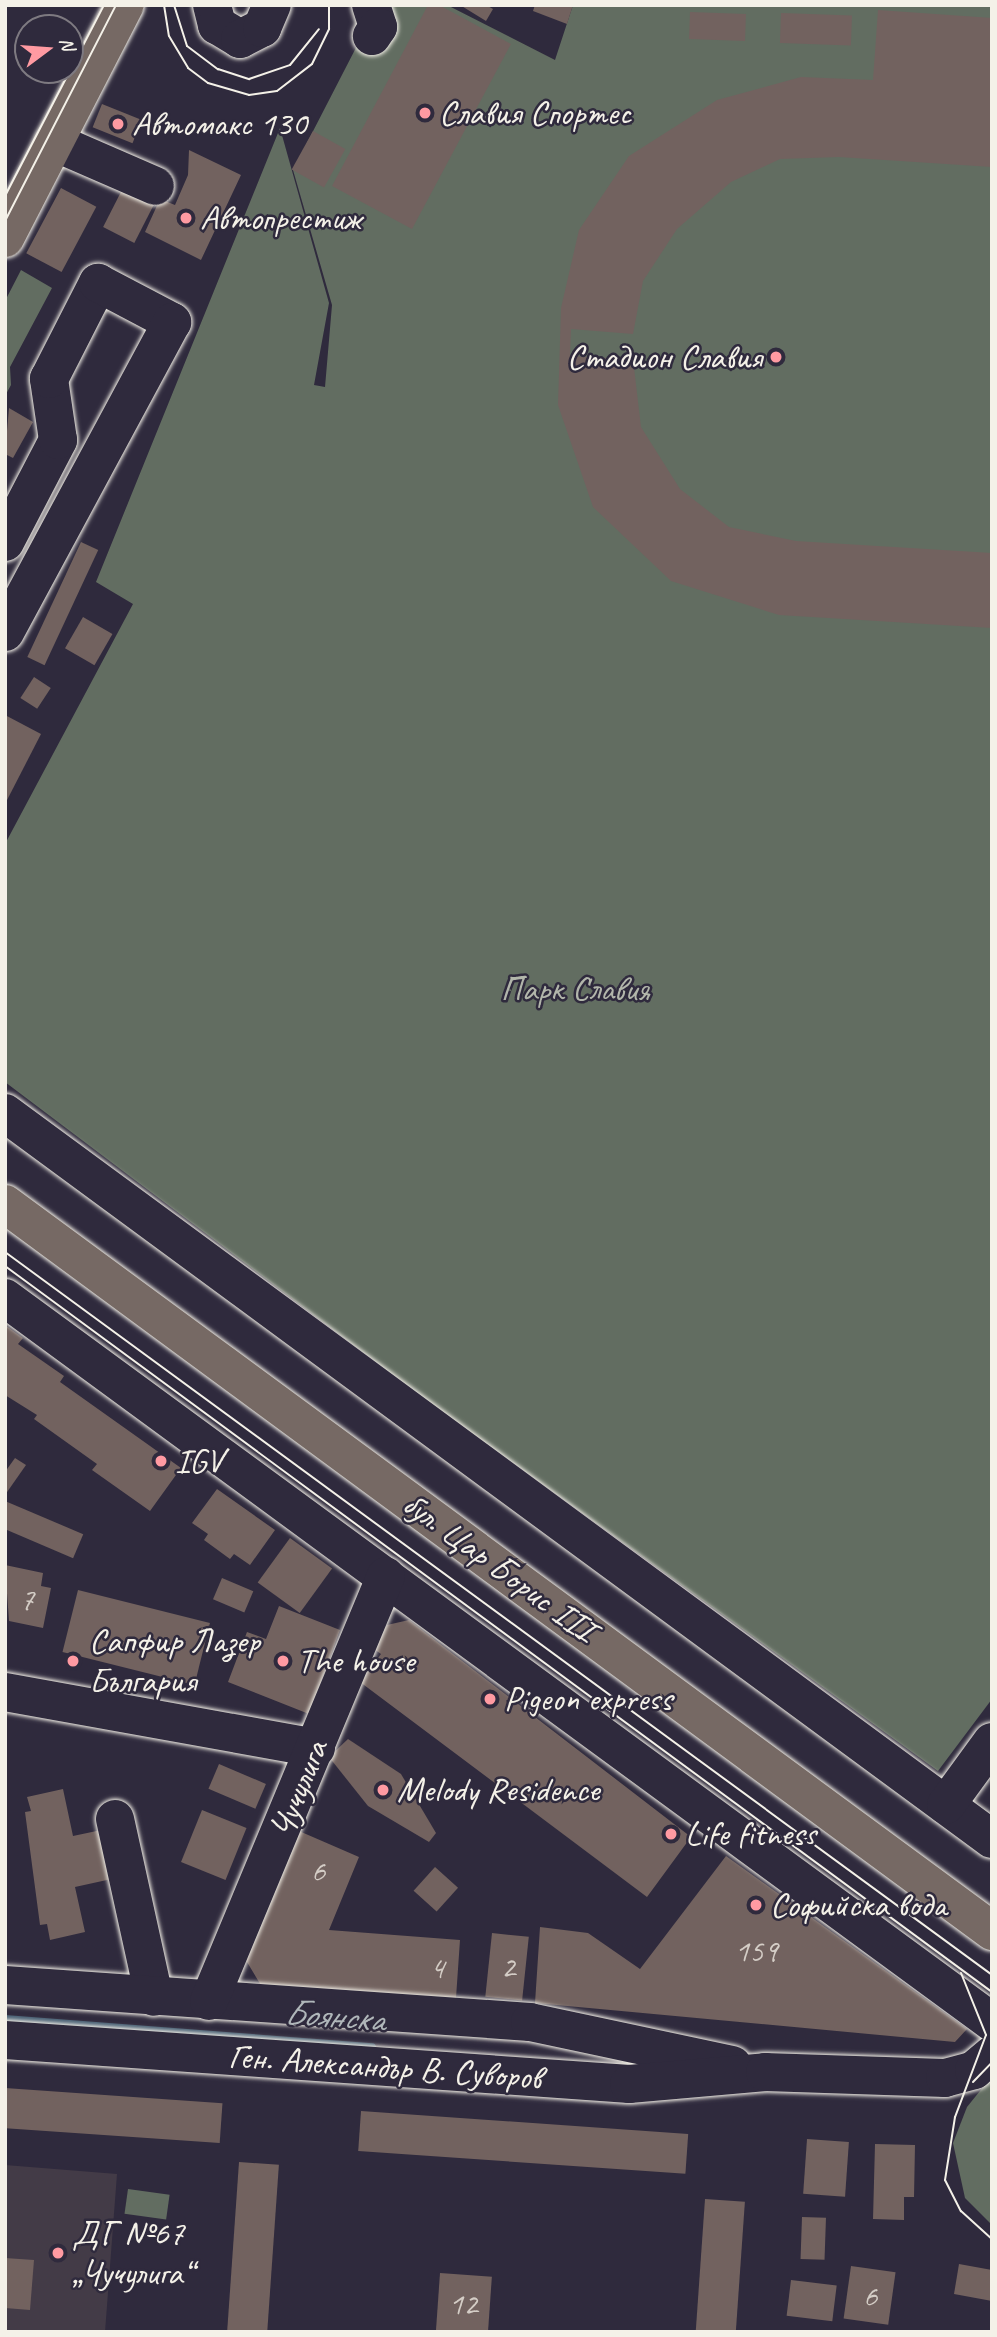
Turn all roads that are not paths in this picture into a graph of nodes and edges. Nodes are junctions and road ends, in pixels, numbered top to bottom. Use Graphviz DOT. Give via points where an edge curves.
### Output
graph roads {
  1 [pos="95,5"];
  2 [pos="125,5"];
  3 [pos="212,5"];
  4 [pos="272,5"];
  5 [pos="84,26"];
  6 [pos="54,84"];
  7 [pos="54,142"];
  8 [pos="5,181"];
  9 [pos="155,186"];
  10 [pos="5,238"];
  11 [pos="5,542"];
  12 [pos="5,632"];
  13 [pos="5,1112"];
  14 [pos="5,1204"];
  15 [pos="5,1298"];
  16 [pos="386,1576"];
  17 [pos="5,1692"];
  18 [pos="992,1742"];
  19 [pos="316,1748"];
  20 [pos="946,1805"];
  21 [pos="115,1819"];
  22 [pos="992,1839"];
  23 [pos="992,1931"];
  24 [pos="5,1985"];
  25 [pos="154,1997"];
  26 [pos="209,2001"];
  27 [pos="992,2022"];
  28 [pos="5,2040"];
  29 [pos="992,2055"];
  30 [pos="765,2072"];
  1 -- 5 [label="main road"];
  2 -- 7 [label="main road"];
  3 -- 4 [label="street" via="217,25 240,39 262,28"];
  6 -- 8 [label="main road"];
  7 -- 9 [label="street"];
  7 -- 10 [label="main road"];
  11 -- 12 [label="street" via="58,440 49,379 98,283 172,322"];
  13 -- 20 [label="street, бул. Цар Борис III"];
  14 -- 23 [label="main road, бул. Цар Борис III"];
  15 -- 16 [label="street, бул. Цар Борис III"];
  16 -- 19 [label="street, Чучулига"];
  16 -- 27 [label="street, бул. Цар Борис III"];
  17 -- 19 [label="street"];
  18 -- 20 [label="street"];
  19 -- 26 [label="street, Чучулига"];
  20 -- 22 [label="street, бул. Цар Борис III"];
  21 -- 25 [label="street"];
  24 -- 25 [label="street, Ген. Александър В. Суворов"];
  25 -- 26 [label="street, Ген. Александър В. Суворов"];
  26 -- 30 [label="street, Ген. Александър В. Суворов" via="530,2022"];
  28 -- 30 [label="street, Ген. Александър В. Суворов" via="629,2084"];
  29 -- 30 [label="street, Ген. Александър В. Суворов" via="974,2070 945,2078"];
}
